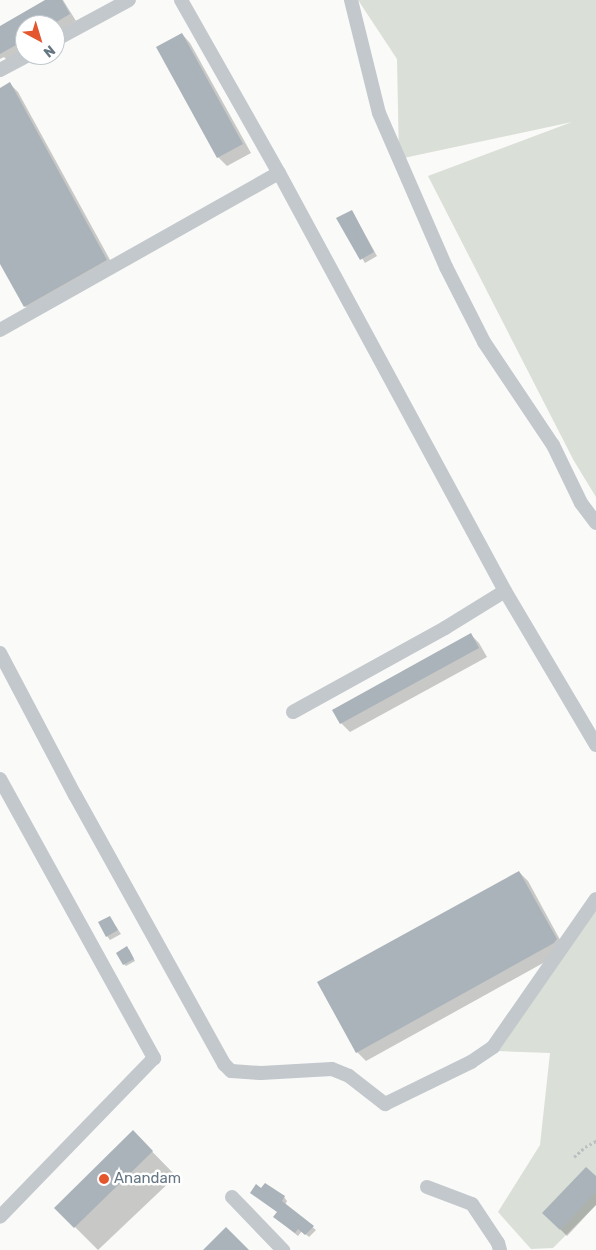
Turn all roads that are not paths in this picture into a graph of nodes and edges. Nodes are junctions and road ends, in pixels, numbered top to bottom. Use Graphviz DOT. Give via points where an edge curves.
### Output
graph roads {
  1 [pos="129,0"];
  2 [pos="181,0"];
  3 [pos="351,0"];
  4 [pos="65,35"];
  5 [pos="15,62"];
  6 [pos="0,70"];
  7 [pos="279,173"];
  8 [pos="0,330"];
  9 [pos="596,523"];
  10 [pos="505,591"];
  11 [pos="0,653"];
  12 [pos="293,712"];
  13 [pos="596,745"];
  14 [pos="0,779"];
  15 [pos="596,899"];
  16 [pos="428,1187"];
  17 [pos="232,1197"];
  18 [pos="0,1217"];
  19 [pos="283,1250"];
  20 [pos="500,1250"];
  1 -- 4 [label="street"];
  2 -- 7 [label="street"];
  3 -- 9 [label="street" via="379,113 446,267 484,342 553,444 581,502"];
  5 -- 6 [label="street"];
  7 -- 8 [label="street"];
  7 -- 10 [label="street"];
  10 -- 12 [label="street"];
  10 -- 13 [label="street"];
  11 -- 15 [label="street" via="75,795 224,1064 231,1071 261,1073 332,1069 349,1076 385,1104 493,1047"];
  14 -- 18 [label="street" via="154,1058"];
  16 -- 20 [label="street" via="472,1204"];
  17 -- 19 [label="street"];
}
